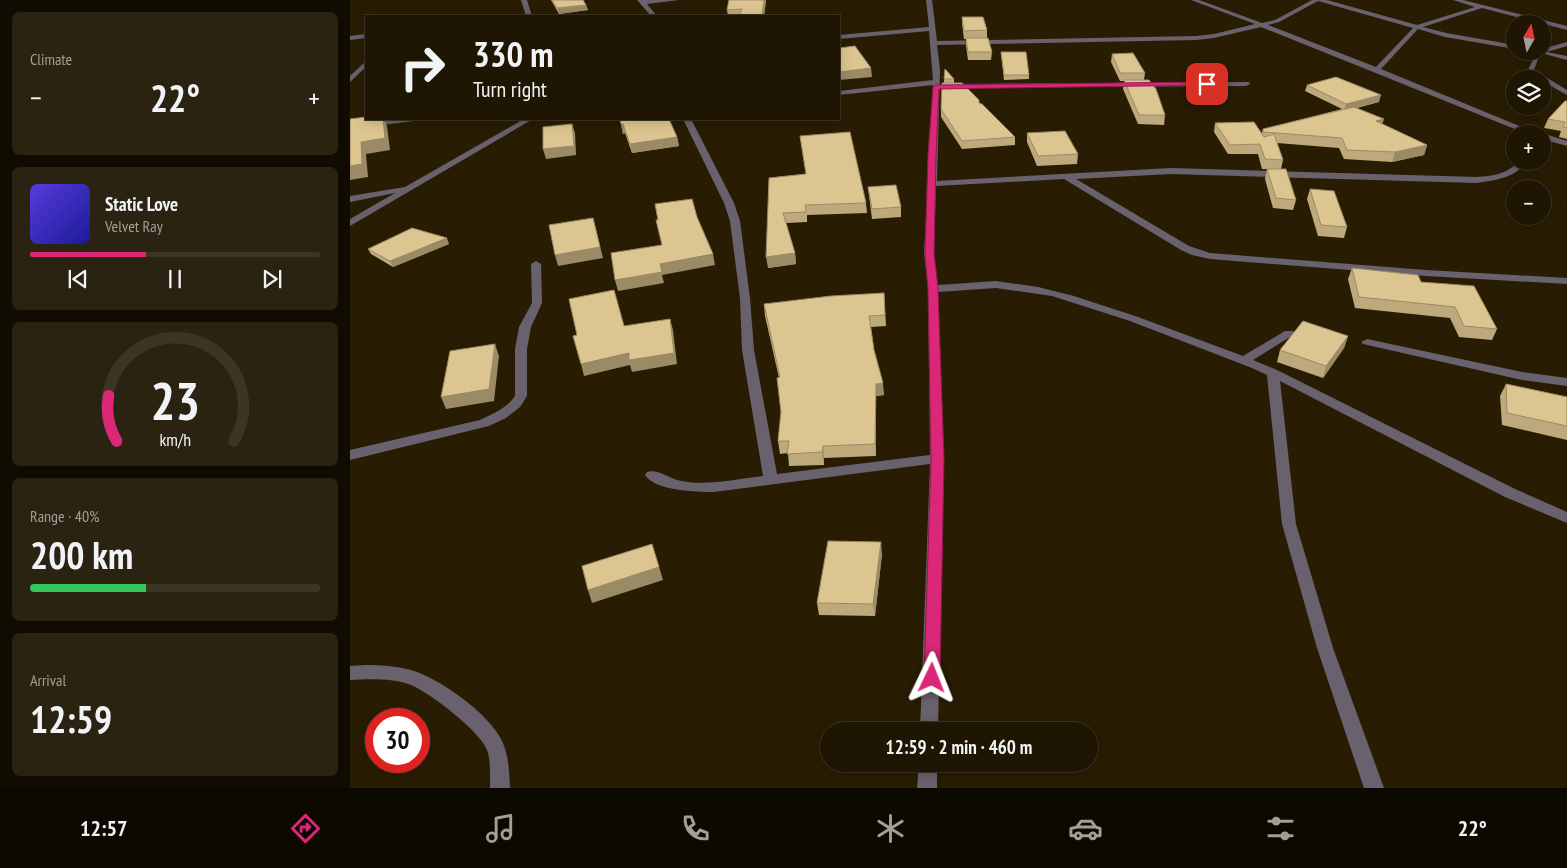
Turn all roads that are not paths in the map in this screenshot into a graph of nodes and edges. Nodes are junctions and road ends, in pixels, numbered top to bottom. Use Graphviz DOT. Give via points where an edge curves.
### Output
graph roads {
  1 [pos="524,0"];
  2 [pos="676,0"];
  3 [pos="929,0"];
  4 [pos="1194,0"];
  5 [pos="1316,0"];
  6 [pos="1321,0"];
  7 [pos="1456,0"];
  8 [pos="642,2"];
  9 [pos="1483,6"];
  10 [pos="529,15"];
  11 [pos="653,15"];
  12 [pos="1262,25"];
  13 [pos="1417,28"];
  14 [pos="1567,28"];
  15 [pos="932,29"];
  16 [pos="365,36"];
  17 [pos="840,37"];
  18 [pos="350,38"];
  19 [pos="934,43"];
  20 [pos="1567,44"];
  21 [pos="1506,45"];
  22 [pos="1551,48"];
  23 [pos="1551,54"];
  24 [pos="1567,58"];
  25 [pos="1535,60"];
  26 [pos="365,64"];
  27 [pos="1377,70"];
  28 [pos="350,80"];
  29 [pos="936,84"];
  30 [pos="1246,84"];
  31 [pos="1567,92"];
  32 [pos="840,93"];
  33 [pos="407,120"];
  34 [pos="527,120"];
  35 [pos="686,120"];
  36 [pos="1513,125"];
  37 [pos="350,128"];
  38 [pos="1551,139"];
  39 [pos="1567,144"];
  40 [pos="1515,170"];
  41 [pos="1065,176"];
  42 [pos="931,184"];
  43 [pos="411,188"];
  44 [pos="350,199"];
  45 [pos="350,223"];
  46 [pos="536,264"];
  47 [pos="1567,281"];
  48 [pos="933,289"];
  49 [pos="1289,333"];
  50 [pos="1367,342"];
  51 [pos="1244,360"];
  52 [pos="1272,373"];
  53 [pos="1567,382"];
  54 [pos="350,455"];
  55 [pos="937,459"];
  56 [pos="652,475"];
  57 [pos="771,481"];
  58 [pos="1567,518"];
  59 [pos="350,673"];
  60 [pos="929,722"];
  61 [pos="928,772"];
  62 [pos="500,788"];
  63 [pos="927,788"];
  64 [pos="1374,788"];
  1 -- 10 [label="street"];
  2 -- 8 [label="street"];
  3 -- 15 [label="street"];
  4 -- 12 [label="street"];
  5 -- 12 [label="street" via="1278,21"];
  6 -- 13 [label="street"];
  7 -- 9 [label="street"];
  8 -- 11 [label="street"];
  9 -- 13 [label="street"];
  9 -- 14 [label="street"];
  12 -- 19 [label="street" via="1178,40"];
  12 -- 27 [label="street"];
  13 -- 21 [label="street"];
  13 -- 27 [label="street"];
  15 -- 17 [label="street"];
  15 -- 19 [label="street"];
  16 -- 18 [label="street"];
  19 -- 29 [label="street"];
  20 -- 22 [label="street"];
  23 -- 24 [label="street"];
  25 -- 31 [label="lane" via="1531,70"];
  26 -- 28 [label="street"];
  27 -- 36 [label="street"];
  29 -- 30 [label="street"];
  29 -- 32 [label="street"];
  29 -- 42 [label="street"];
  33 -- 37 [label="street"];
  34 -- 43 [label="street"];
  35 -- 57 [label="street" via="735,221 748,350"];
  38 -- 39 [label="street"];
  40 -- 41 [label="street" via="1500,178 1477,180 1199,172"];
  41 -- 42 [label="street"];
  41 -- 47 [label="street" via="1185,248 1210,256"];
  42 -- 48 [label="street"];
  43 -- 44 [label="street"];
  43 -- 45 [label="street"];
  46 -- 54 [label="street" via="538,290 536,303 524,327 521,396 516,404 484,423"];
  48 -- 51 [label="street" via="1005,285 1074,299"];
  48 -- 55 [label="street"];
  49 -- 51 [label="street"];
  50 -- 53 [label="street" via="1522,376"];
  51 -- 52 [label="street"];
  52 -- 58 [label="street" via="1510,493"];
  52 -- 64 [label="street" via="1289,524 1325,648"];
  55 -- 57 [label="street"];
  55 -- 60 [label="street"];
  56 -- 57 [label="street" via="686,488"];
  59 -- 62 [label="street" via="417,679 461,709 494,743"];
  61 -- 63 [label="street"];
}
